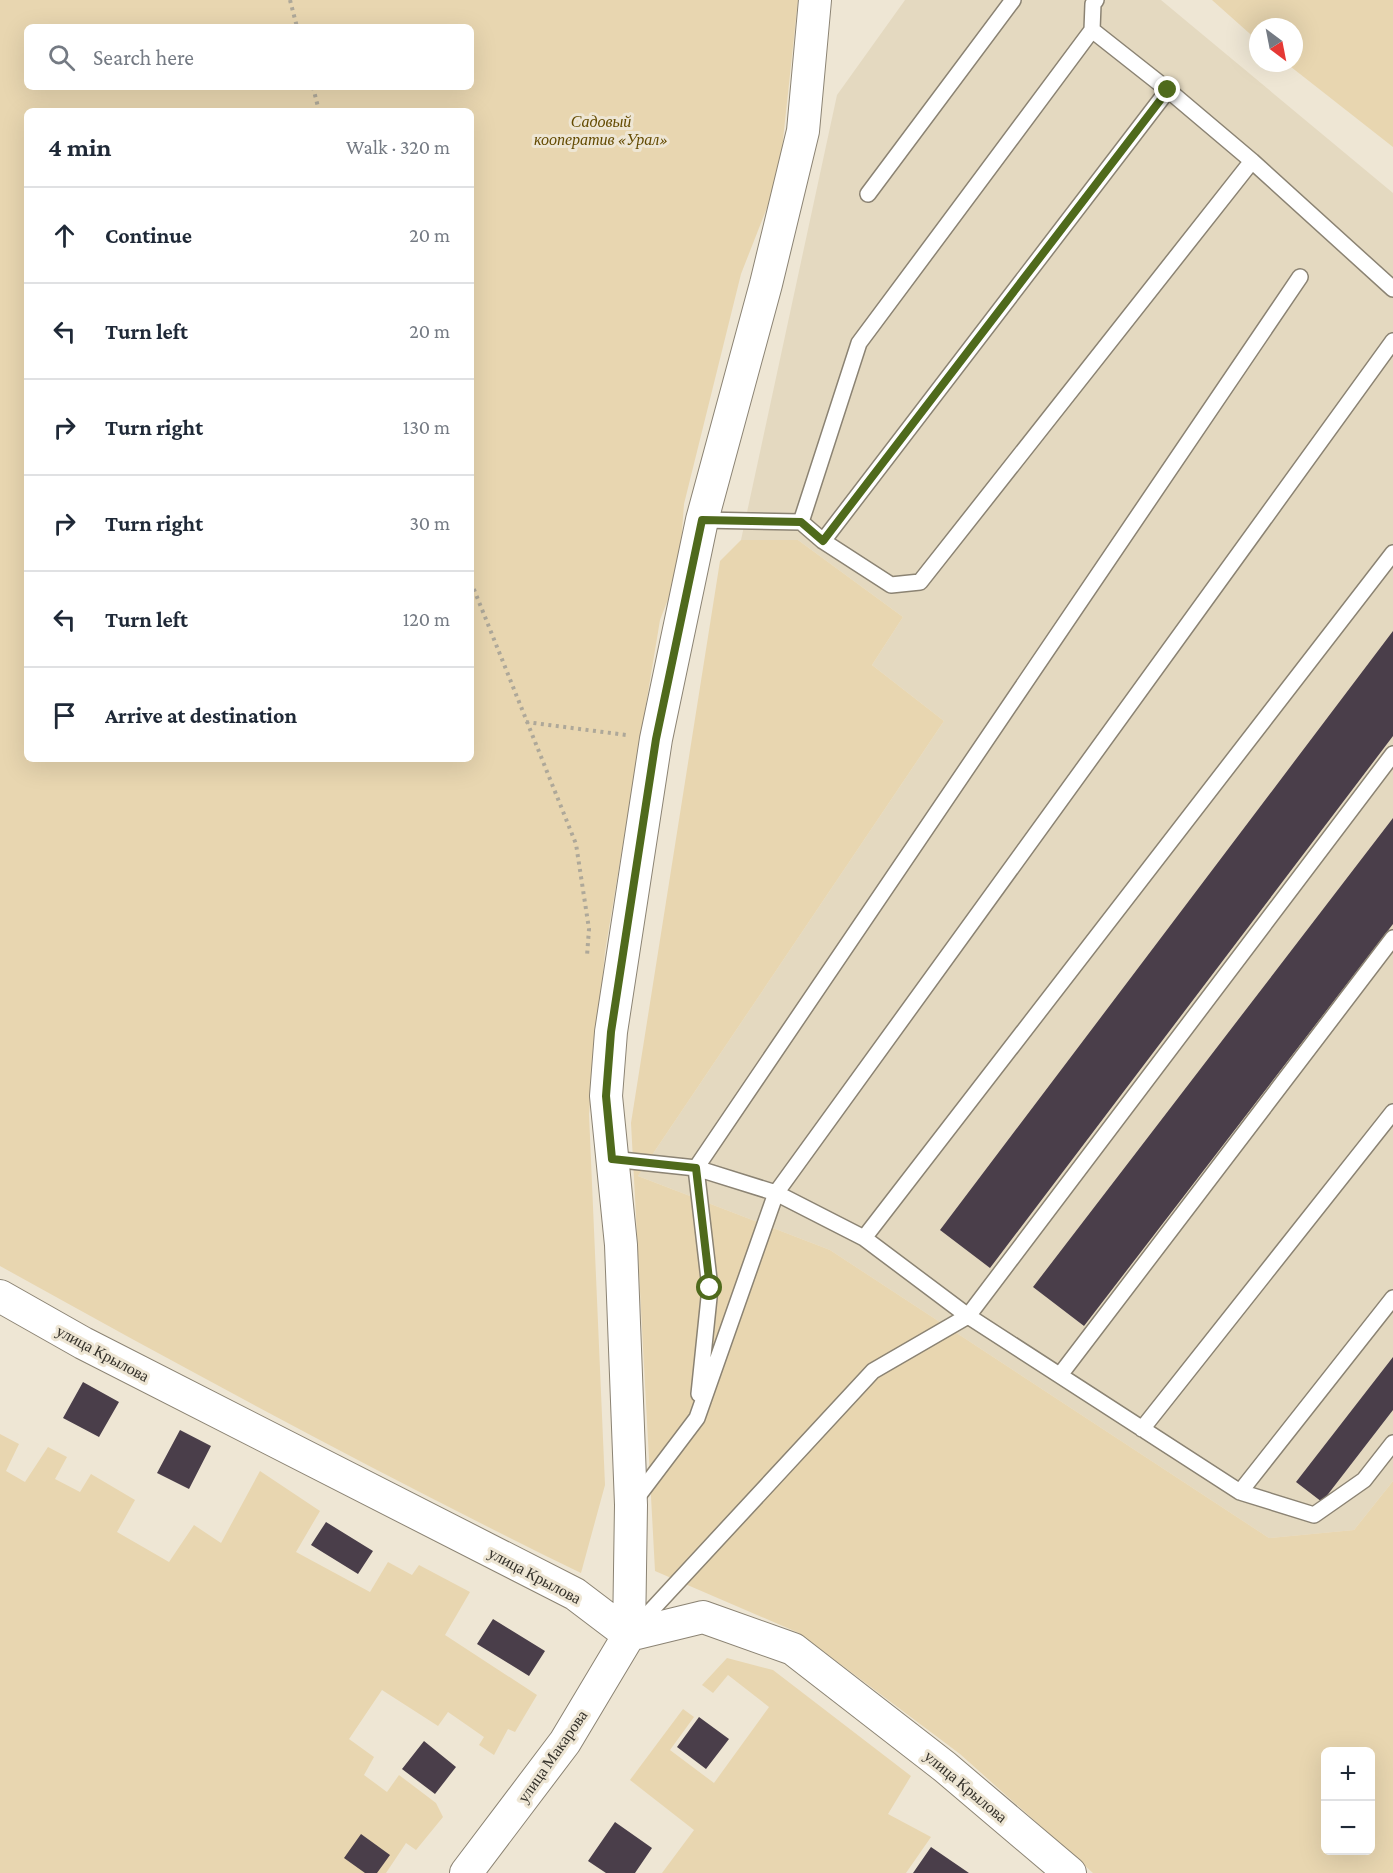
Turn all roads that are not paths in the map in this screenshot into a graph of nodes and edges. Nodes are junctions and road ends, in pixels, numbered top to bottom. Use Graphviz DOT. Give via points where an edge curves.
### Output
graph roads {
  1 [pos="815,0"];
  2 [pos="1012,0"];
  3 [pos="1096,0"];
  4 [pos="1092,30"];
  5 [pos="1168,90"];
  6 [pos="1252,161"];
  7 [pos="868,194"];
  8 [pos="1300,277"];
  9 [pos="1393,289"];
  10 [pos="1393,341"];
  11 [pos="702,520"];
  12 [pos="801,522"];
  13 [pos="823,541"];
  14 [pos="1393,553"];
  15 [pos="1393,754"];
  16 [pos="1393,938"];
  17 [pos="1393,1112"];
  18 [pos="612,1159"];
  19 [pos="696,1168"];
  20 [pos="776,1193"];
  21 [pos="864,1238"];
  22 [pos="0,1296"];
  23 [pos="1393,1298"];
  24 [pos="968,1316"];
  25 [pos="1060,1375"];
  26 [pos="696,1418"];
  27 [pos="1142,1429"];
  28 [pos="1393,1443"];
  29 [pos="1240,1492"];
  30 [pos="631,1505"];
  31 [pos="629,1635"];
  32 [pos="466,1873"];
  33 [pos="1070,1873"];
  1 -- 11 [label="street" via="803,131"];
  2 -- 7 [label="lane"];
  3 -- 4 [label="lane"];
  4 -- 5 [label="lane"];
  4 -- 12 [label="lane" via="859,343"];
  5 -- 6 [label="lane"];
  5 -- 13 [label="lane"];
  6 -- 9 [label="lane"];
  6 -- 13 [label="lane" via="920,582 891,585"];
  8 -- 19 [label="lane"];
  10 -- 20 [label="lane"];
  11 -- 12 [label="lane"];
  11 -- 18 [label="street" via="656,739 611,1032 606,1096"];
  12 -- 13 [label="lane"];
  14 -- 21 [label="lane"];
  15 -- 24 [label="lane"];
  16 -- 25 [label="lane"];
  17 -- 27 [label="lane"];
  18 -- 19 [label="lane"];
  18 -- 30 [label="street" via="621,1245"];
  19 -- 20 [label="lane"];
  19 -- 26 [label="lane" via="710,1288"];
  20 -- 21 [label="lane"];
  20 -- 26 [label="lane"];
  21 -- 24 [label="lane"];
  22 -- 31 [label="street, улица Крылова" via="94,1349 575,1594"];
  23 -- 29 [label="lane"];
  24 -- 25 [label="lane"];
  24 -- 31 [label="lane" via="873,1371"];
  25 -- 27 [label="lane"];
  26 -- 30 [label="lane"];
  27 -- 29 [label="lane"];
  28 -- 29 [label="lane" via="1364,1480 1314,1515"];
  30 -- 31 [label="street"];
  31 -- 32 [label="street, улица Макарова" via="566,1742"];
  31 -- 33 [label="street, улица Крылова" via="703,1617 793,1649 945,1767"];
}
